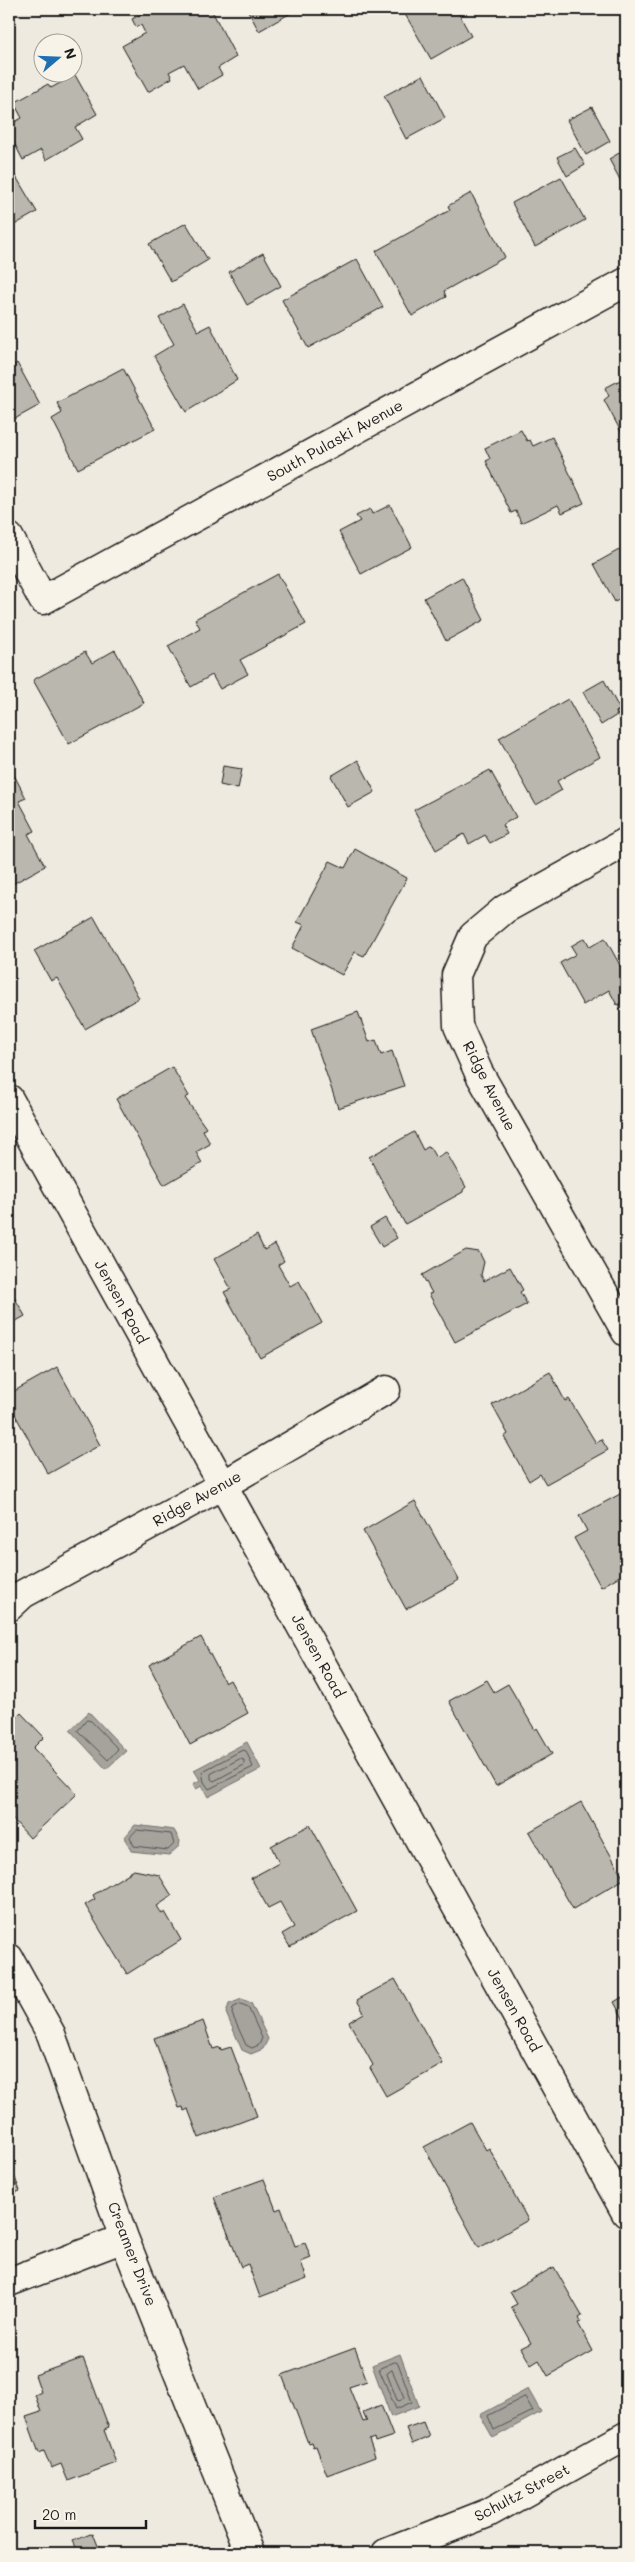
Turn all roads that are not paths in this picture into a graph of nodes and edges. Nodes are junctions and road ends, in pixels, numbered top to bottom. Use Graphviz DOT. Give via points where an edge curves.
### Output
graph roads {
  1 [pos="626,282"];
  2 [pos="9,537"];
  3 [pos="626,842"];
  4 [pos="9,1098"];
  5 [pos="626,1332"];
  6 [pos="386,1390"];
  7 [pos="223,1485"];
  8 [pos="9,1607"];
  9 [pos="9,1958"];
  10 [pos="626,2213"];
  11 [pos="124,2238"];
  12 [pos="9,2282"];
  13 [pos="626,2436"];
  14 [pos="250,2553"];
  15 [pos="386,2553"];
  1 -- 2 [label="street, South Pulaski Avenue" via="44,600"];
  3 -- 5 [label="street, Ridge Avenue" via="505,909 473,936 456,975 458,1026 479,1073"];
  4 -- 7 [label="street, Jensen Road"];
  6 -- 7 [label="street, Ridge Avenue"];
  7 -- 8 [label="street, Ridge Avenue" via="23,1594"];
  7 -- 10 [label="street, Jensen Road"];
  9 -- 11 [label="street, Creamer Drive" via="51,2034"];
  11 -- 12 [label="street"];
  11 -- 14 [label="street, Creamer Drive"];
  13 -- 15 [label="street, Schultz Street" via="488,2513"];
}
